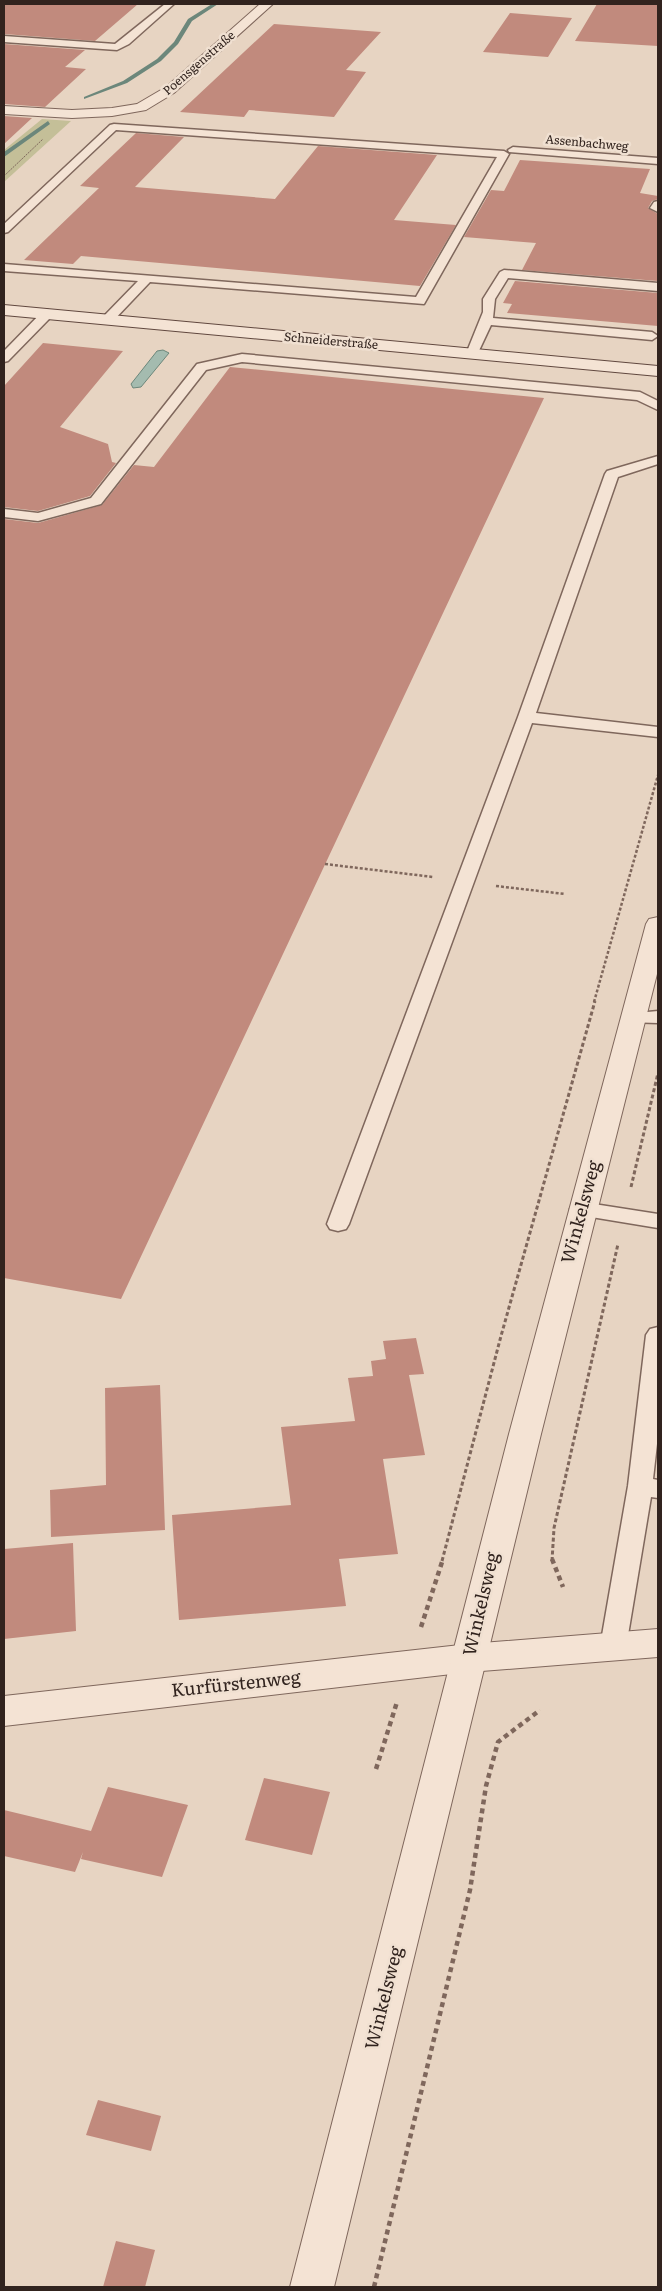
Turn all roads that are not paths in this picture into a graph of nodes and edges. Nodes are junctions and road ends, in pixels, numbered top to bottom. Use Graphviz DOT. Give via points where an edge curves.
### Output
graph roads {
  1 [pos="170,4"];
  2 [pos="267,4"];
  3 [pos="4,40"];
  4 [pos="4,110"];
  5 [pos="513,150"];
  6 [pos="658,161"];
  7 [pos="658,204"];
  8 [pos="658,209"];
  9 [pos="4,230"];
  10 [pos="4,267"];
  11 [pos="146,280"];
  12 [pos="658,288"];
  13 [pos="4,310"];
  14 [pos="47,314"];
  15 [pos="107,320"];
  16 [pos="486,321"];
  17 [pos="652,336"];
  18 [pos="472,354"];
  19 [pos="4,358"];
  20 [pos="658,371"];
  21 [pos="658,406"];
  22 [pos="658,460"];
  23 [pos="4,513"];
  24 [pos="526,717"];
  25 [pos="658,732"];
  26 [pos="658,924"];
  27 [pos="645,1017"];
  28 [pos="582,1208"];
  29 [pos="658,1221"];
  30 [pos="338,1224"];
  31 [pos="658,1335"];
  32 [pos="649,1488"];
  33 [pos="658,1644"];
  34 [pos="613,1647"];
  35 [pos="469,1658"];
  36 [pos="4,1710"];
  37 [pos="312,2287"];
  1 -- 3 [label="lane" via="117,47"];
  2 -- 4 [label="street, Poensgenstraße" via="170,90 140,107 72,114"];
  5 -- 6 [label="lane, Assenbachweg"];
  7 -- 8 [label="lane"];
  9 -- 11 [label="lane" via="114,127 504,154 420,302"];
  10 -- 11 [label="lane"];
  11 -- 15 [label="lane"];
  12 -- 16 [label="lane" via="504,274 489,299"];
  13 -- 14 [label="street, Schneiderstraße"];
  14 -- 15 [label="street, Schneiderstraße"];
  14 -- 19 [label="lane"];
  15 -- 18 [label="street, Schneiderstraße"];
  16 -- 17 [label="lane"];
  16 -- 18 [label="lane"];
  18 -- 20 [label="street, Schneiderstraße"];
  21 -- 23 [label="lane" via="640,396 242,358 202,367 96,501 38,517"];
  22 -- 24 [label="lane" via="612,474"];
  24 -- 25 [label="lane"];
  24 -- 30 [label="lane"];
  26 -- 27 [label="street, Winkelsweg"];
  27 -- 28 [label="street, Winkelsweg"];
  28 -- 29 [label="lane"];
  28 -- 35 [label="street, Winkelsweg" via="492,1555"];
  31 -- 32 [label="lane"];
  32 -- 34 [label="lane"];
  33 -- 34 [label="street, Kurfürstenweg"];
  34 -- 35 [label="street, Kurfürstenweg"];
  35 -- 36 [label="street, Kurfürstenweg"];
  35 -- 37 [label="street, Winkelsweg"];
}
